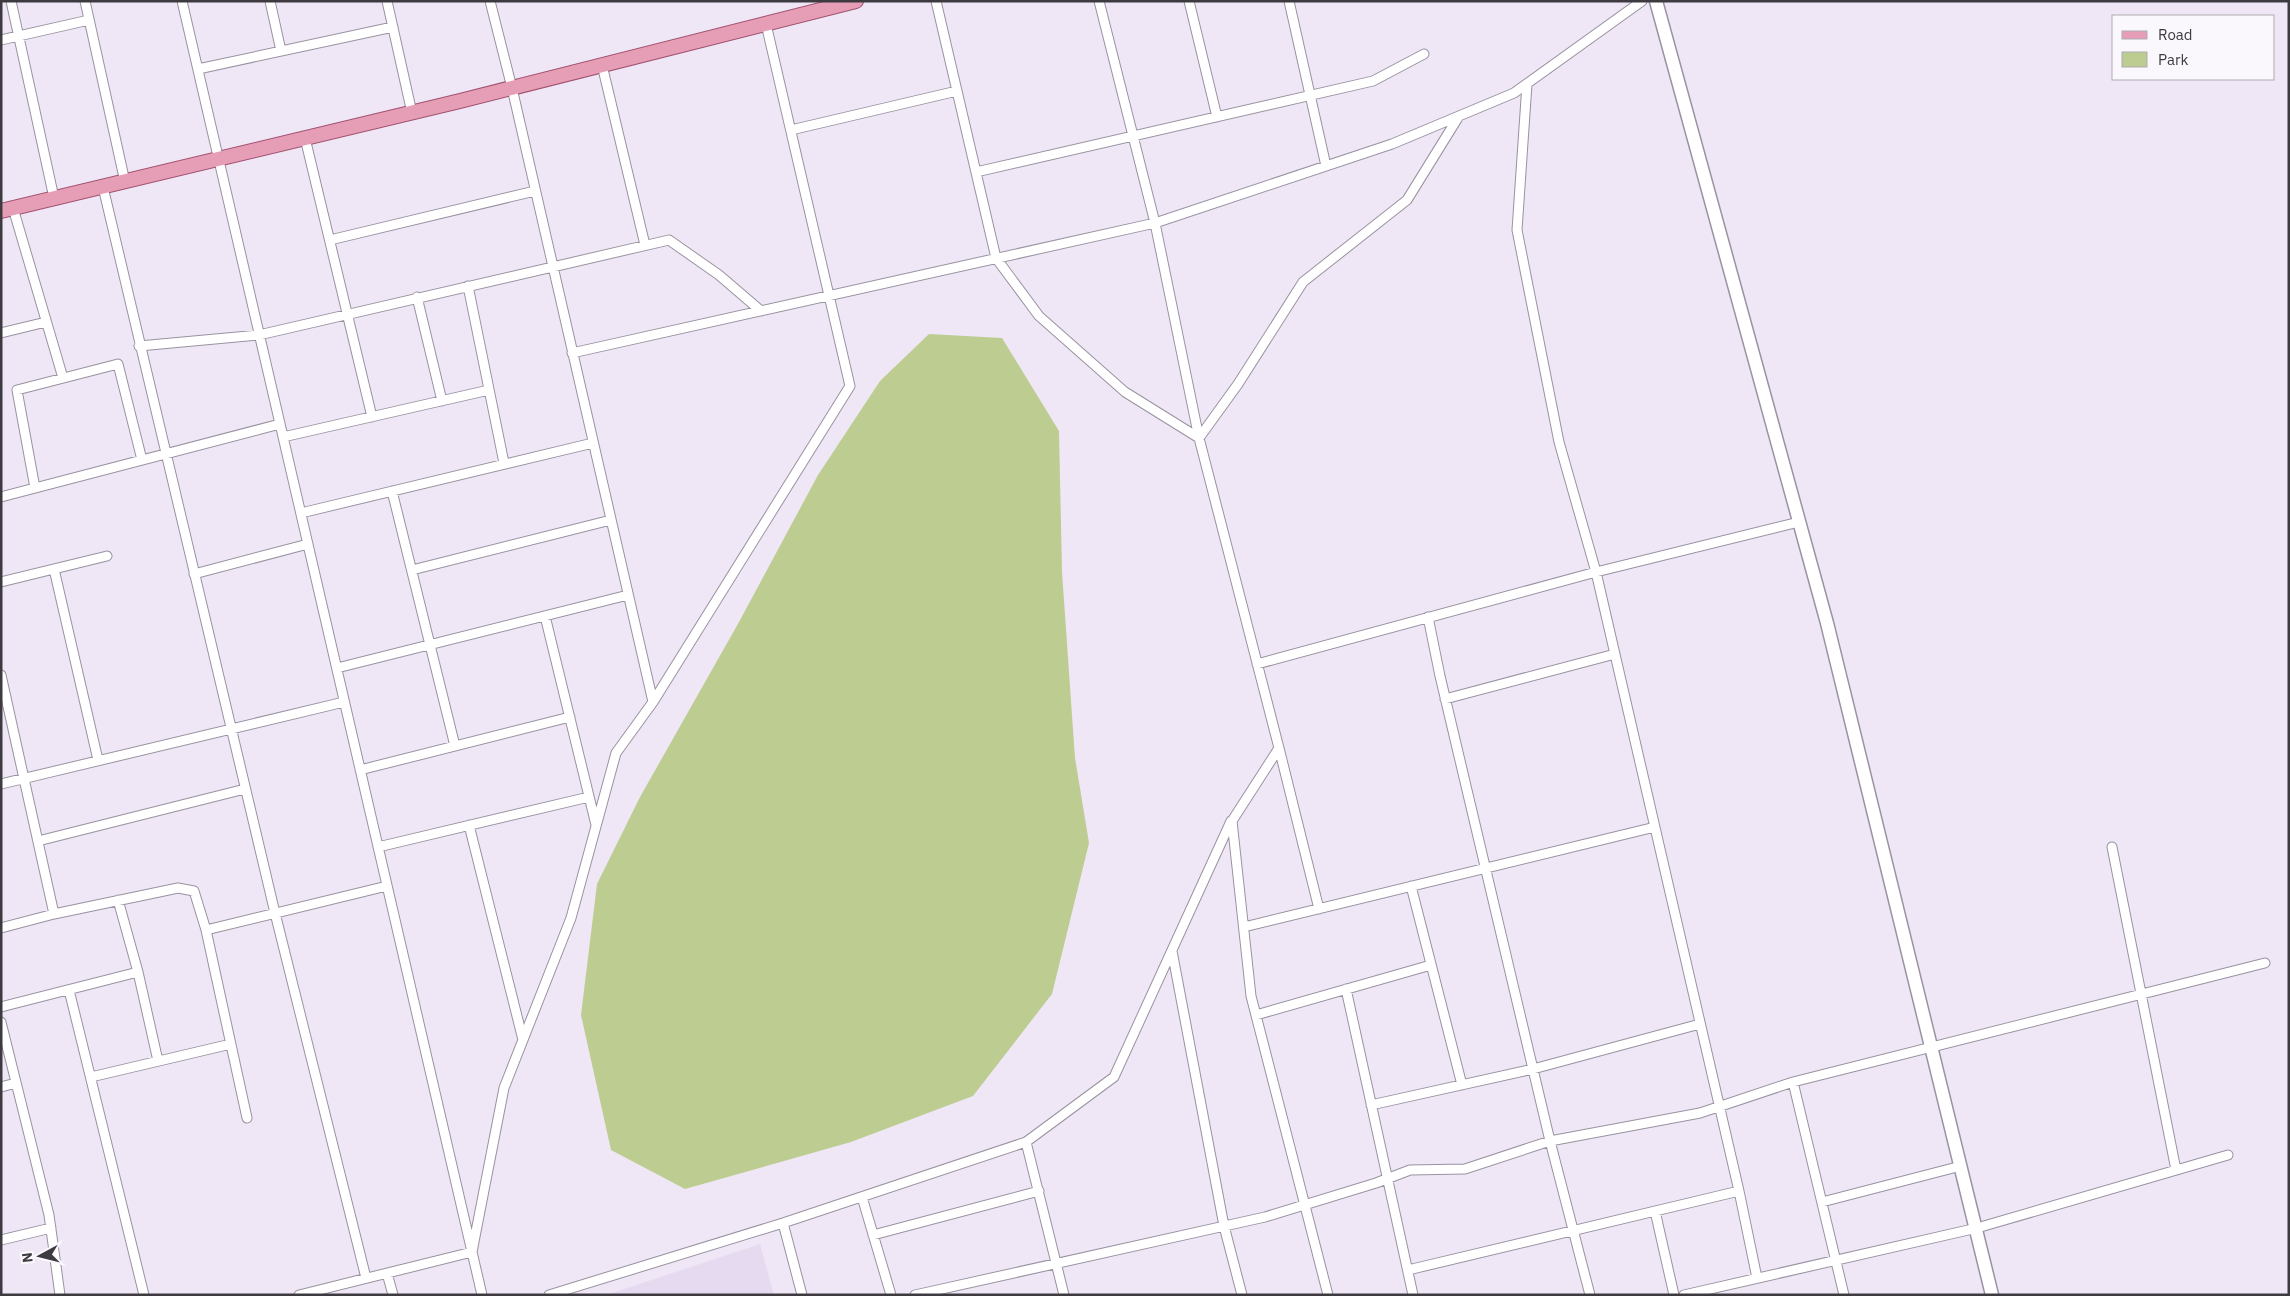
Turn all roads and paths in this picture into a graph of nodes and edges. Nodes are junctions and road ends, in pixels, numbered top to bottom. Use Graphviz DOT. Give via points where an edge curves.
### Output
graph roads {
  1 [pos="11,1"];
  2 [pos="85,1"];
  3 [pos="182,1"];
  4 [pos="270,1"];
  5 [pos="387,1"];
  6 [pos="490,1"];
  7 [pos="856,1"];
  8 [pos="936,1"];
  9 [pos="1099,1"];
  10 [pos="1189,1"];
  11 [pos="1289,1"];
  12 [pos="1642,1"];
  13 [pos="1656,1"];
  14 [pos="89,20"];
  15 [pos="766,24"];
  16 [pos="393,27"];
  17 [pos="19,36"];
  18 [pos="1,40"];
  19 [pos="281,51"];
  20 [pos="1424,54"];
  21 [pos="602,65"];
  22 [pos="198,69"];
  23 [pos="1527,84"];
  24 [pos="512,88"];
  25 [pos="957,91"];
  26 [pos="1310,95"];
  27 [pos="412,112"];
  28 [pos="1217,116"];
  29 [pos="1459,116"];
  30 [pos="791,130"];
  31 [pos="1133,136"];
  32 [pos="306,138"];
  33 [pos="219,159"];
  34 [pos="1326,166"];
  35 [pos="976,172"];
  36 [pos="125,182"];
  37 [pos="102,187"];
  38 [pos="535,191"];
  39 [pos="54,198"];
  40 [pos="7,210"];
  41 [pos="1155,223"];
  42 [pos="330,240"];
  43 [pos="646,245"];
  44 [pos="996,258"];
  45 [pos="552,266"];
  46 [pos="468,286"];
  47 [pos="829,295"];
  48 [pos="417,298"];
  49 [pos="761,311"];
  50 [pos="348,314"];
  51 [pos="46,322"];
  52 [pos="1,333"];
  53 [pos="259,335"];
  54 [pos="139,346"];
  55 [pos="572,352"];
  56 [pos="63,378"];
  57 [pos="489,390"];
  58 [pos="442,400"];
  59 [pos="372,417"];
  60 [pos="280,424"];
  61 [pos="283,438"];
  62 [pos="1199,438"];
  63 [pos="593,443"];
  64 [pos="165,454"];
  65 [pos="142,460"];
  66 [pos="504,464"];
  67 [pos="35,488"];
  68 [pos="392,491"];
  69 [pos="1,497"];
  70 [pos="301,513"];
  71 [pos="611,520"];
  72 [pos="1799,522"];
  73 [pos="308,544"];
  74 [pos="107,556"];
  75 [pos="54,569"];
  76 [pos="412,570"];
  77 [pos="1596,572"];
  78 [pos="194,574"];
  79 [pos="1,582"];
  80 [pos="628,595"];
  81 [pos="545,616"];
  82 [pos="1428,618"];
  83 [pos="430,645"];
  84 [pos="1615,654"];
  85 [pos="1257,664"];
  86 [pos="337,668"];
  87 [pos="1,675"];
  88 [pos="1445,699"];
  89 [pos="344,702"];
  90 [pos="653,702"];
  91 [pos="570,717"];
  92 [pos="231,729"];
  93 [pos="455,746"];
  94 [pos="1279,748"];
  95 [pos="98,760"];
  96 [pos="360,770"];
  97 [pos="24,778"];
  98 [pos="1,784"];
  99 [pos="246,789"];
  100 [pos="589,797"];
  101 [pos="1232,821"];
  102 [pos="469,825"];
  103 [pos="596,826"];
  104 [pos="1655,827"];
  105 [pos="38,842"];
  106 [pos="378,847"];
  107 [pos="2112,847"];
  108 [pos="1485,868"];
  109 [pos="387,886"];
  110 [pos="1411,886"];
  111 [pos="118,900"];
  112 [pos="1319,909"];
  113 [pos="275,913"];
  114 [pos="54,914"];
  115 [pos="1244,927"];
  116 [pos="1,928"];
  117 [pos="206,930"];
  118 [pos="1172,950"];
  119 [pos="2265,963"];
  120 [pos="1431,965"];
  121 [pos="138,972"];
  122 [pos="1346,989"];
  123 [pos="69,990"];
  124 [pos="2141,994"];
  125 [pos="1,1007"];
  126 [pos="1256,1015"];
  127 [pos="1,1022"];
  128 [pos="1700,1024"];
  129 [pos="523,1040"];
  130 [pos="231,1044"];
  131 [pos="1932,1047"];
  132 [pos="158,1061"];
  133 [pos="1533,1069"];
  134 [pos="91,1077"];
  135 [pos="1793,1082"];
  136 [pos="16,1084"];
  137 [pos="1462,1085"];
  138 [pos="1,1087"];
  139 [pos="1371,1105"];
  140 [pos="1719,1106"];
  141 [pos="247,1118"];
  142 [pos="1550,1141"];
  143 [pos="1026,1142"];
  144 [pos="2228,1155"];
  145 [pos="1961,1166"];
  146 [pos="2176,1170"];
  147 [pos="1388,1179"];
  148 [pos="1739,1190"];
  149 [pos="1038,1191"];
  150 [pos="862,1196"];
  151 [pos="1822,1202"];
  152 [pos="1305,1205"];
  153 [pos="1655,1211"];
  154 [pos="783,1223"];
  155 [pos="1224,1226"];
  156 [pos="51,1228"];
  157 [pos="1977,1228"];
  158 [pos="1574,1230"];
  159 [pos="873,1234"];
  160 [pos="1,1240"];
  161 [pos="472,1252"];
  162 [pos="1836,1260"];
  163 [pos="1056,1263"];
  164 [pos="1408,1270"];
  165 [pos="388,1273"];
  166 [pos="366,1278"];
  167 [pos="1757,1278"];
  168 [pos="320,1292"];
  169 [pos="60,1295"];
  170 [pos="144,1295"];
  171 [pos="299,1295"];
  172 [pos="392,1295"];
  173 [pos="482,1295"];
  174 [pos="548,1295"];
  175 [pos="802,1295"];
  176 [pos="891,1295"];
  177 [pos="915,1295"];
  178 [pos="1064,1295"];
  179 [pos="1242,1295"];
  180 [pos="1328,1295"];
  181 [pos="1413,1295"];
  182 [pos="1590,1295"];
  183 [pos="1674,1295"];
  184 [pos="1684,1295"];
  185 [pos="1844,1295"];
  186 [pos="1992,1295"];
  1 -- 17 [label="street"];
  2 -- 14 [label="street"];
  3 -- 22 [label="street"];
  4 -- 19 [label="street"];
  5 -- 16 [label="street"];
  6 -- 24 [label="street"];
  7 -- 15 [label="main road"];
  8 -- 25 [label="street"];
  9 -- 31 [label="street"];
  10 -- 28 [label="street"];
  11 -- 26 [label="street"];
  12 -- 23 [label="street"];
  13 -- 72 [label="main road"];
  14 -- 17 [label="street"];
  14 -- 36 [label="street"];
  15 -- 21 [label="main road"];
  15 -- 30 [label="street"];
  16 -- 19 [label="street"];
  16 -- 27 [label="street"];
  17 -- 18 [label="street"];
  17 -- 39 [label="street"];
  19 -- 22 [label="street"];
  20 -- 26 [label="street" via="1373,81"];
  21 -- 24 [label="main road"];
  21 -- 43 [label="street"];
  22 -- 33 [label="street"];
  23 -- 29 [label="street" via="1514,93"];
  23 -- 77 [label="street" via="1517,230 1559,442"];
  24 -- 27 [label="main road"];
  24 -- 38 [label="street"];
  25 -- 30 [label="street"];
  25 -- 35 [label="street"];
  26 -- 28 [label="street"];
  26 -- 34 [label="street"];
  27 -- 32 [label="main road"];
  28 -- 31 [label="street"];
  29 -- 34 [label="street" via="1392,144"];
  29 -- 62 [label="street" via="1407,200 1303,282"];
  30 -- 47 [label="street"];
  31 -- 35 [label="street"];
  31 -- 41 [label="street"];
  32 -- 33 [label="main road"];
  32 -- 42 [label="street"];
  33 -- 36 [label="main road"];
  33 -- 53 [label="street"];
  34 -- 41 [label="street"];
  35 -- 44 [label="street"];
  36 -- 37 [label="main road"];
  37 -- 39 [label="main road"];
  37 -- 54 [label="street"];
  38 -- 42 [label="street"];
  38 -- 45 [label="street"];
  39 -- 40 [label="main road"];
  40 -- 51 [label="street"];
  41 -- 44 [label="street"];
  41 -- 62 [label="street"];
  42 -- 50 [label="street"];
  43 -- 45 [label="street"];
  43 -- 49 [label="street" via="669,240 719,275"];
  44 -- 47 [label="street"];
  44 -- 62 [label="street" via="1039,316 1126,392"];
  45 -- 46 [label="street"];
  45 -- 55 [label="street"];
  46 -- 48 [label="street"];
  46 -- 57 [label="street"];
  47 -- 49 [label="street"];
  47 -- 90 [label="street" via="850,386"];
  48 -- 50 [label="street"];
  48 -- 58 [label="street"];
  49 -- 55 [label="street"];
  50 -- 53 [label="street"];
  50 -- 59 [label="street"];
  51 -- 52 [label="street"];
  51 -- 56 [label="street"];
  53 -- 54 [label="street"];
  53 -- 60 [label="street"];
  54 -- 64 [label="street"];
  55 -- 63 [label="street"];
  56 -- 65 [label="street" via="118,364"];
  56 -- 67 [label="street" via="17,390"];
  57 -- 58 [label="street"];
  57 -- 66 [label="street"];
  58 -- 59 [label="street"];
  59 -- 61 [label="street"];
  60 -- 61 [label="street"];
  60 -- 64 [label="street"];
  61 -- 70 [label="street"];
  62 -- 85 [label="street"];
  63 -- 66 [label="street"];
  63 -- 71 [label="street"];
  64 -- 65 [label="street"];
  64 -- 78 [label="street"];
  65 -- 67 [label="street"];
  66 -- 68 [label="street"];
  67 -- 69 [label="street"];
  68 -- 70 [label="street"];
  68 -- 76 [label="street"];
  70 -- 73 [label="street"];
  71 -- 76 [label="street"];
  71 -- 80 [label="street"];
  72 -- 77 [label="street"];
  72 -- 131 [label="main road"];
  73 -- 78 [label="street"];
  73 -- 86 [label="street"];
  74 -- 75 [label="street"];
  75 -- 79 [label="street"];
  75 -- 95 [label="street"];
  76 -- 83 [label="street"];
  77 -- 82 [label="street"];
  77 -- 84 [label="street"];
  78 -- 92 [label="street"];
  80 -- 81 [label="street"];
  80 -- 90 [label="street"];
  81 -- 83 [label="street"];
  81 -- 91 [label="street"];
  82 -- 85 [label="street"];
  82 -- 88 [label="street"];
  83 -- 86 [label="street"];
  83 -- 93 [label="street"];
  84 -- 88 [label="street"];
  84 -- 104 [label="street"];
  85 -- 94 [label="street"];
  86 -- 89 [label="street"];
  87 -- 97 [label="street"];
  88 -- 108 [label="street"];
  89 -- 92 [label="street"];
  89 -- 96 [label="street"];
  90 -- 103 [label="street" via="616,753"];
  91 -- 93 [label="street"];
  91 -- 100 [label="street"];
  92 -- 95 [label="street"];
  92 -- 99 [label="street"];
  93 -- 96 [label="street"];
  94 -- 101 [label="street"];
  94 -- 112 [label="street"];
  95 -- 97 [label="street"];
  96 -- 106 [label="street"];
  97 -- 98 [label="street"];
  97 -- 105 [label="street"];
  99 -- 105 [label="street"];
  99 -- 113 [label="street"];
  100 -- 102 [label="street"];
  100 -- 103 [label="street"];
  101 -- 115 [label="street"];
  101 -- 118 [label="street"];
  102 -- 106 [label="street"];
  102 -- 129 [label="street"];
  103 -- 129 [label="street" via="571,918"];
  104 -- 108 [label="street"];
  104 -- 128 [label="street"];
  105 -- 114 [label="street"];
  106 -- 109 [label="street"];
  107 -- 124 [label="street"];
  108 -- 110 [label="street"];
  108 -- 133 [label="street"];
  109 -- 113 [label="street"];
  109 -- 161 [label="street"];
  110 -- 112 [label="street"];
  110 -- 120 [label="street"];
  111 -- 114 [label="street"];
  111 -- 117 [label="street" via="178,888 194,891"];
  111 -- 121 [label="street"];
  112 -- 115 [label="street"];
  113 -- 117 [label="street"];
  113 -- 166 [label="street"];
  114 -- 116 [label="street"];
  115 -- 126 [label="street"];
  117 -- 130 [label="street"];
  118 -- 143 [label="street" via="1114,1077"];
  118 -- 155 [label="street"];
  119 -- 124 [label="street"];
  120 -- 122 [label="street"];
  120 -- 137 [label="street"];
  121 -- 123 [label="street"];
  121 -- 132 [label="street"];
  122 -- 126 [label="street"];
  122 -- 139 [label="street"];
  123 -- 125 [label="street"];
  123 -- 134 [label="street"];
  124 -- 131 [label="street"];
  124 -- 146 [label="street"];
  126 -- 152 [label="street"];
  127 -- 136 [label="street"];
  128 -- 133 [label="street"];
  128 -- 140 [label="street"];
  129 -- 161 [label="street" via="504,1088"];
  130 -- 132 [label="street"];
  130 -- 141 [label="street"];
  131 -- 135 [label="street"];
  131 -- 145 [label="main road"];
  132 -- 134 [label="street"];
  133 -- 137 [label="street"];
  133 -- 142 [label="street"];
  134 -- 170 [label="street"];
  135 -- 140 [label="street"];
  135 -- 151 [label="street"];
  136 -- 138 [label="street"];
  136 -- 156 [label="street"];
  137 -- 139 [label="street"];
  139 -- 147 [label="street"];
  140 -- 142 [label="street" via="1700,1113"];
  140 -- 148 [label="street"];
  142 -- 147 [label="street" via="1465,1169 1410,1170"];
  142 -- 158 [label="street"];
  143 -- 149 [label="street"];
  143 -- 150 [label="street"];
  144 -- 146 [label="street"];
  145 -- 151 [label="street"];
  145 -- 157 [label="main road"];
  146 -- 157 [label="street"];
  147 -- 152 [label="street"];
  147 -- 164 [label="street"];
  148 -- 153 [label="street"];
  148 -- 167 [label="street"];
  149 -- 159 [label="street"];
  149 -- 163 [label="street"];
  150 -- 154 [label="street"];
  150 -- 159 [label="street"];
  151 -- 162 [label="street"];
  152 -- 155 [label="street"];
  152 -- 180 [label="street"];
  153 -- 158 [label="street"];
  153 -- 183 [label="street"];
  154 -- 174 [label="street"];
  154 -- 175 [label="street"];
  155 -- 163 [label="street"];
  155 -- 179 [label="street"];
  156 -- 160 [label="street"];
  156 -- 169 [label="street"];
  157 -- 162 [label="street"];
  157 -- 186 [label="main road"];
  158 -- 164 [label="street"];
  158 -- 182 [label="street"];
  159 -- 176 [label="street"];
  161 -- 165 [label="street"];
  161 -- 173 [label="street"];
  162 -- 167 [label="street"];
  162 -- 185 [label="street"];
  163 -- 177 [label="street"];
  163 -- 178 [label="street"];
  164 -- 181 [label="street"];
  165 -- 166 [label="street"];
  165 -- 172 [label="street"];
  166 -- 168 [label="street"];
  167 -- 184 [label="street"];
  168 -- 171 [label="street"];
}
